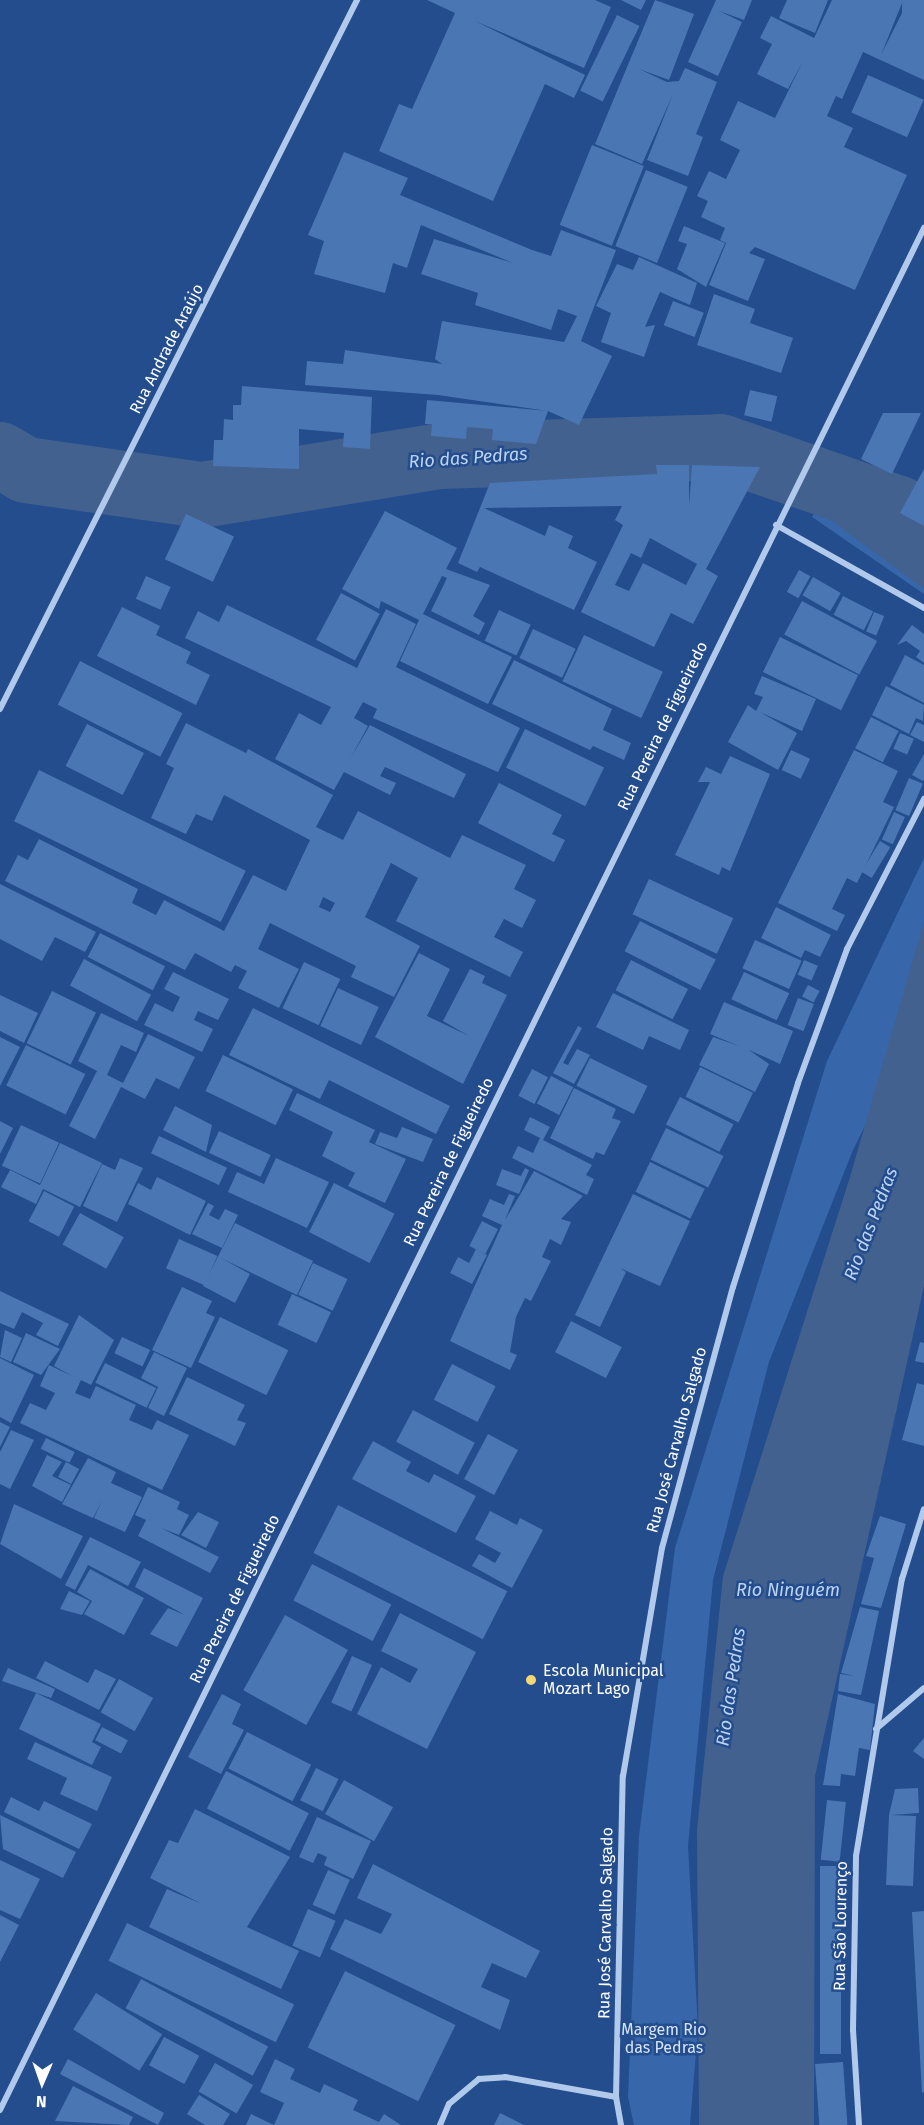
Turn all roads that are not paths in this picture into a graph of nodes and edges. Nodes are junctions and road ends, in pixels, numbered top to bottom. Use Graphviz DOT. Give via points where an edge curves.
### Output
graph roads {
  1 [pos="357,0"];
  2 [pos="924,228"];
  3 [pos="776,525"];
  4 [pos="924,608"];
  5 [pos="0,709"];
  6 [pos="924,799"];
  7 [pos="924,1509"];
  8 [pos="924,1688"];
  9 [pos="876,1730"];
  10 [pos="616,2097"];
  11 [pos="0,2110"];
  12 [pos="440,2125"];
  13 [pos="621,2125"];
  14 [pos="860,2125"];
  1 -- 5 [label="street, Rua Andrade Araújo"];
  2 -- 3 [label="street, Rua Pereira de Figueiredo"];
  3 -- 4 [label="street"];
  3 -- 11 [label="street, Rua Pereira de Figueiredo"];
  6 -- 10 [label="street, Rua José Carvalho Salgado" via="847,949 798,1083 733,1287 662,1548 623,1776"];
  7 -- 9 [label="street, Rua São Lourenço" via="902,1579"];
  8 -- 9 [label="street"];
  9 -- 14 [label="street, Rua São Lourenço" via="856,1856 852,1932"];
  10 -- 12 [label="street" via="505,2077 479,2079 449,2104"];
  10 -- 13 [label="street, Rua José Carvalho Salgado"];
}
